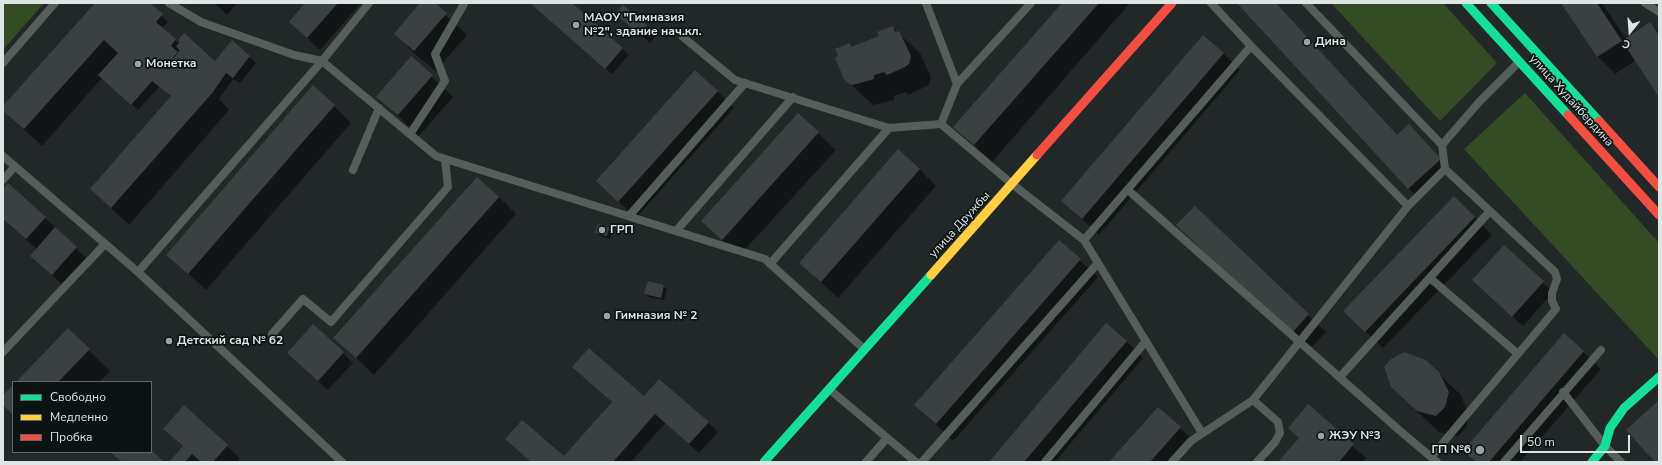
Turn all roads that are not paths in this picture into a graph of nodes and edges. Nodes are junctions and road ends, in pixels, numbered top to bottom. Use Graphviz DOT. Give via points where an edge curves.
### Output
graph roads {
  1 [pos="55,3"];
  2 [pos="169,3"];
  3 [pos="369,3"];
  4 [pos="463,3"];
  5 [pos="926,3"];
  6 [pos="1031,3"];
  7 [pos="1172,3"];
  8 [pos="1211,3"];
  9 [pos="1306,3"];
  10 [pos="1466,3"];
  11 [pos="1491,3"];
  12 [pos="1645,3"];
  13 [pos="1659,12"];
  14 [pos="683,37"];
  15 [pos="1250,46"];
  16 [pos="1526,55"];
  17 [pos="322,60"];
  18 [pos="3,63"];
  19 [pos="745,83"];
  20 [pos="957,84"];
  21 [pos="793,97"];
  22 [pos="379,108"];
  23 [pos="941,124"];
  24 [pos="888,128"];
  25 [pos="410,134"];
  26 [pos="1442,145"];
  27 [pos="3,156"];
  28 [pos="445,159"];
  29 [pos="14,166"];
  30 [pos="1445,169"];
  31 [pos="353,170"];
  32 [pos="3,180"];
  33 [pos="1012,184"];
  34 [pos="1659,187"];
  35 [pos="1128,190"];
  36 [pos="1408,206"];
  37 [pos="1490,211"];
  38 [pos="1659,215"];
  39 [pos="629,216"];
  40 [pos="676,231"];
  41 [pos="1084,240"];
  42 [pos="105,244"];
  43 [pos="1098,263"];
  44 [pos="770,264"];
  45 [pos="138,272"];
  46 [pos="1430,278"];
  47 [pos="272,334"];
  48 [pos="1146,341"];
  49 [pos="1300,343"];
  50 [pos="864,350"];
  51 [pos="1601,350"];
  52 [pos="3,352"];
  53 [pos="1518,354"];
  54 [pos="1340,377"];
  55 [pos="1658,379"];
  56 [pos="829,389"];
  57 [pos="1563,392"];
  58 [pos="1253,400"];
  59 [pos="1202,434"];
  60 [pos="887,438"];
  61 [pos="1605,446"];
  62 [pos="1434,459"];
  63 [pos="342,462"];
  64 [pos="764,462"];
  65 [pos="866,462"];
  66 [pos="916,462"];
  67 [pos="922,462"];
  68 [pos="1045,462"];
  69 [pos="1172,462"];
  70 [pos="1258,462"];
  71 [pos="1504,462"];
  72 [pos="1592,462"];
  73 [pos="1621,462"];
  1 -- 18 [label="lane"];
  2 -- 17 [label="lane" via="201,22 294,54"];
  3 -- 17 [label="lane"];
  4 -- 25 [label="lane" via="435,54 445,81"];
  5 -- 20 [label="lane"];
  6 -- 20 [label="lane"];
  7 -- 33 [label="main road, улица Дружбы"];
  8 -- 15 [label="lane"];
  9 -- 26 [label="lane"];
  10 -- 16 [label="main road, улица Худайбердина"];
  11 -- 16 [label="main road, улица Худайбердина"];
  12 -- 13 [label="lane"];
  14 -- 19 [label="lane" via="735,80"];
  15 -- 35 [label="lane"];
  15 -- 36 [label="lane"];
  16 -- 26 [label="lane" via="1479,102"];
  16 -- 34 [label="main road, улица Худайбердина"];
  16 -- 38 [label="main road, улица Худайбердина"];
  17 -- 22 [label="lane"];
  17 -- 45 [label="lane"];
  19 -- 21 [label="lane"];
  19 -- 39 [label="lane"];
  20 -- 23 [label="lane"];
  21 -- 24 [label="lane"];
  21 -- 40 [label="lane"];
  22 -- 25 [label="lane"];
  22 -- 31 [label="lane"];
  23 -- 24 [label="lane"];
  23 -- 33 [label="lane"];
  24 -- 44 [label="lane"];
  25 -- 28 [label="lane" via="436,156"];
  26 -- 30 [label="lane"];
  27 -- 29 [label="lane"];
  28 -- 39 [label="lane"];
  28 -- 47 [label="lane" via="448,187 331,322 303,298"];
  29 -- 32 [label="lane"];
  29 -- 42 [label="lane"];
  30 -- 36 [label="lane"];
  30 -- 37 [label="lane"];
  33 -- 41 [label="lane"];
  33 -- 50 [label="main road, улица Дружбы"];
  35 -- 41 [label="lane"];
  35 -- 49 [label="lane"];
  36 -- 49 [label="lane"];
  37 -- 46 [label="lane"];
  37 -- 53 [label="lane" via="1555,272 1557,278 1552,293 1556,309"];
  39 -- 40 [label="lane"];
  40 -- 44 [label="lane" via="765,259"];
  41 -- 43 [label="lane"];
  42 -- 45 [label="lane"];
  42 -- 52 [label="lane"];
  43 -- 48 [label="lane"];
  43 -- 67 [label="lane"];
  44 -- 50 [label="lane"];
  45 -- 63 [label="lane"];
  46 -- 53 [label="lane"];
  46 -- 54 [label="lane"];
  48 -- 59 [label="lane"];
  48 -- 68 [label="lane"];
  49 -- 54 [label="lane"];
  49 -- 58 [label="lane"];
  50 -- 56 [label="main road, улица Дружбы"];
  51 -- 57 [label="lane"];
  53 -- 62 [label="lane"];
  54 -- 62 [label="lane"];
  55 -- 61 [label="main road" via="1624,408 1610,428"];
  56 -- 60 [label="lane"];
  56 -- 64 [label="main road, улица Дружбы"];
  57 -- 61 [label="lane"];
  57 -- 71 [label="lane"];
  58 -- 59 [label="lane"];
  58 -- 70 [label="lane" via="1278,422 1280,433"];
  59 -- 69 [label="lane" via="1191,441"];
  60 -- 65 [label="lane"];
  60 -- 66 [label="lane"];
  61 -- 72 [label="main road"];
  61 -- 73 [label="lane"];
}
